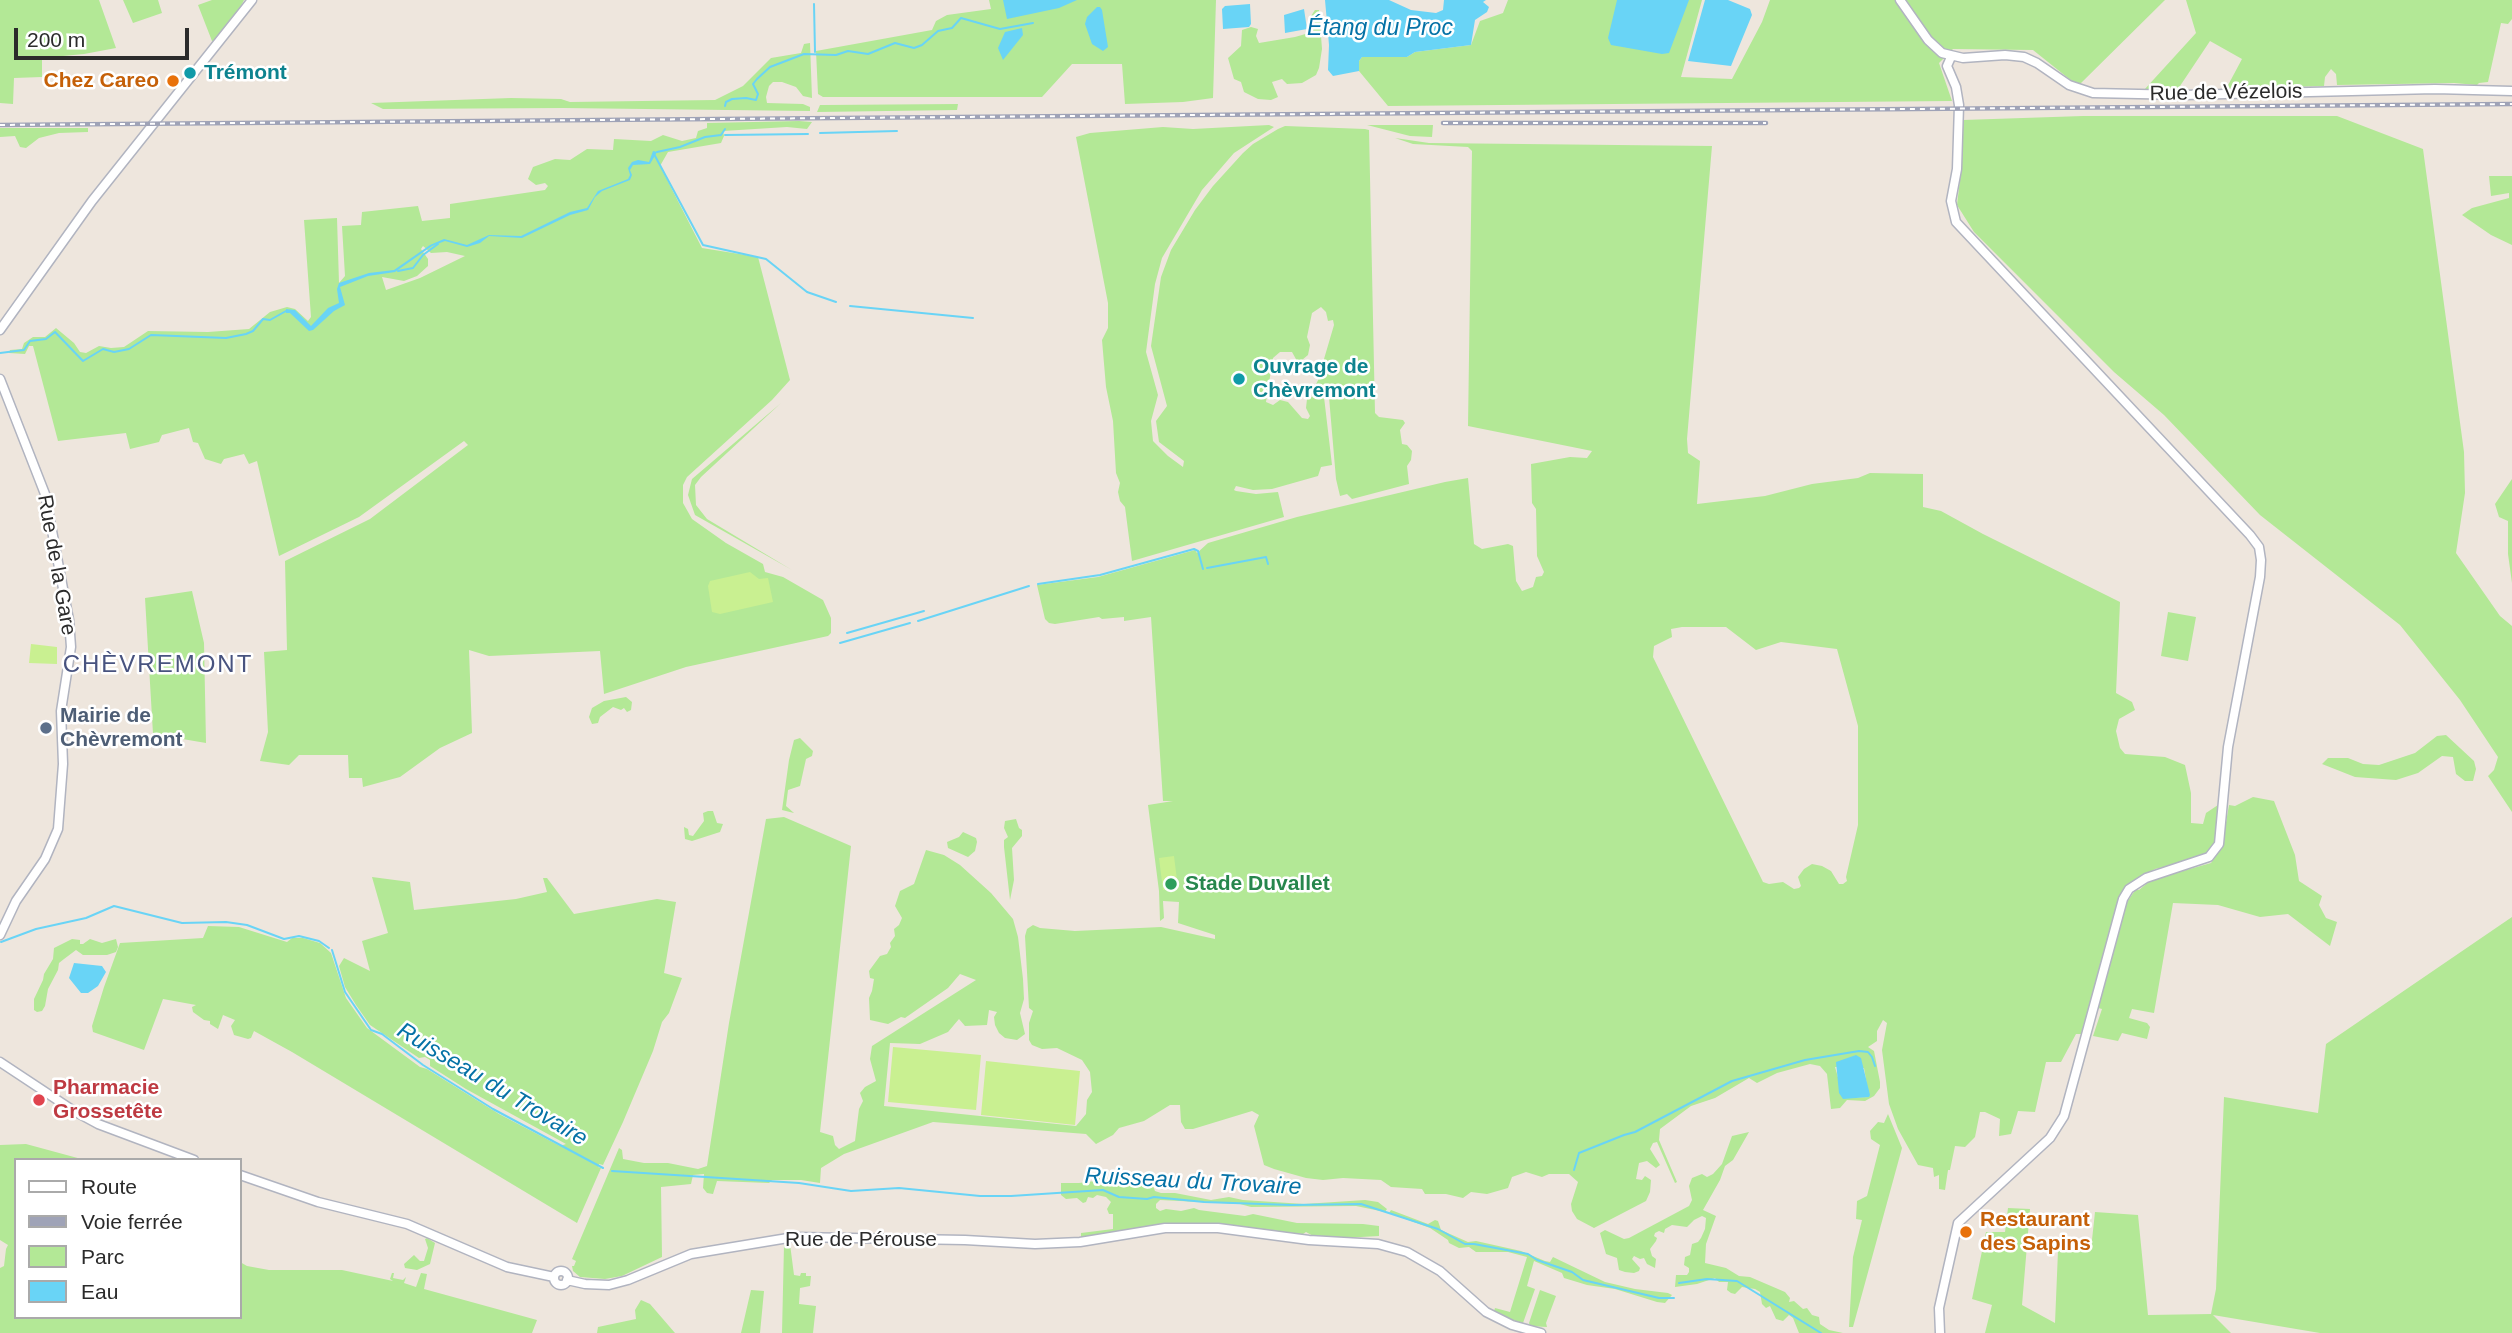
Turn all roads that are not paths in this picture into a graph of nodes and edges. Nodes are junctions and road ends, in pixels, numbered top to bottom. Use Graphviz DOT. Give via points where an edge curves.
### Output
graph roads {
  1 [pos="252,0"];
  2 [pos="1900,0"];
  3 [pos="1951,57"];
  4 [pos="2512,90"];
  5 [pos="0,330"];
  6 [pos="0,379"];
  7 [pos="0,935"];
  8 [pos="0,1062"];
  9 [pos="189,1158"];
  10 [pos="242,1176"];
  11 [pos="1541,1333"];
  12 [pos="1940,1333"];
  1 -- 5 [label="street" via="92,201"];
  2 -- 3 [label="street" via="1933,46"];
  3 -- 4 [label="street, Rue de Vézelois" via="2024,57 2076,89 2108,94"];
  3 -- 12 [label="street" via="1947,66 1959,100 1958,160 1951,201 1956,222 2250,536 2261,559 2228,747 2219,844 2209,857 2157,873 2129,889 2119,909 2064,1116 2050,1138 1958,1223 1939,1308"];
  6 -- 7 [label="street, Rue de la Gare" via="45,494 70,628 61,722 59,822 50,849 12,907"];
  8 -- 9 [label="street" via="98,1124"];
  10 -- 11 [label="street, Rue de Pérouse" via="318,1202 407,1224 507,1266 554,1277 562,1271 567,1280 609,1286 691,1254 807,1236 1018,1244 1078,1242 1165,1228 1218,1228 1378,1244 1419,1257 1486,1312"];
}
